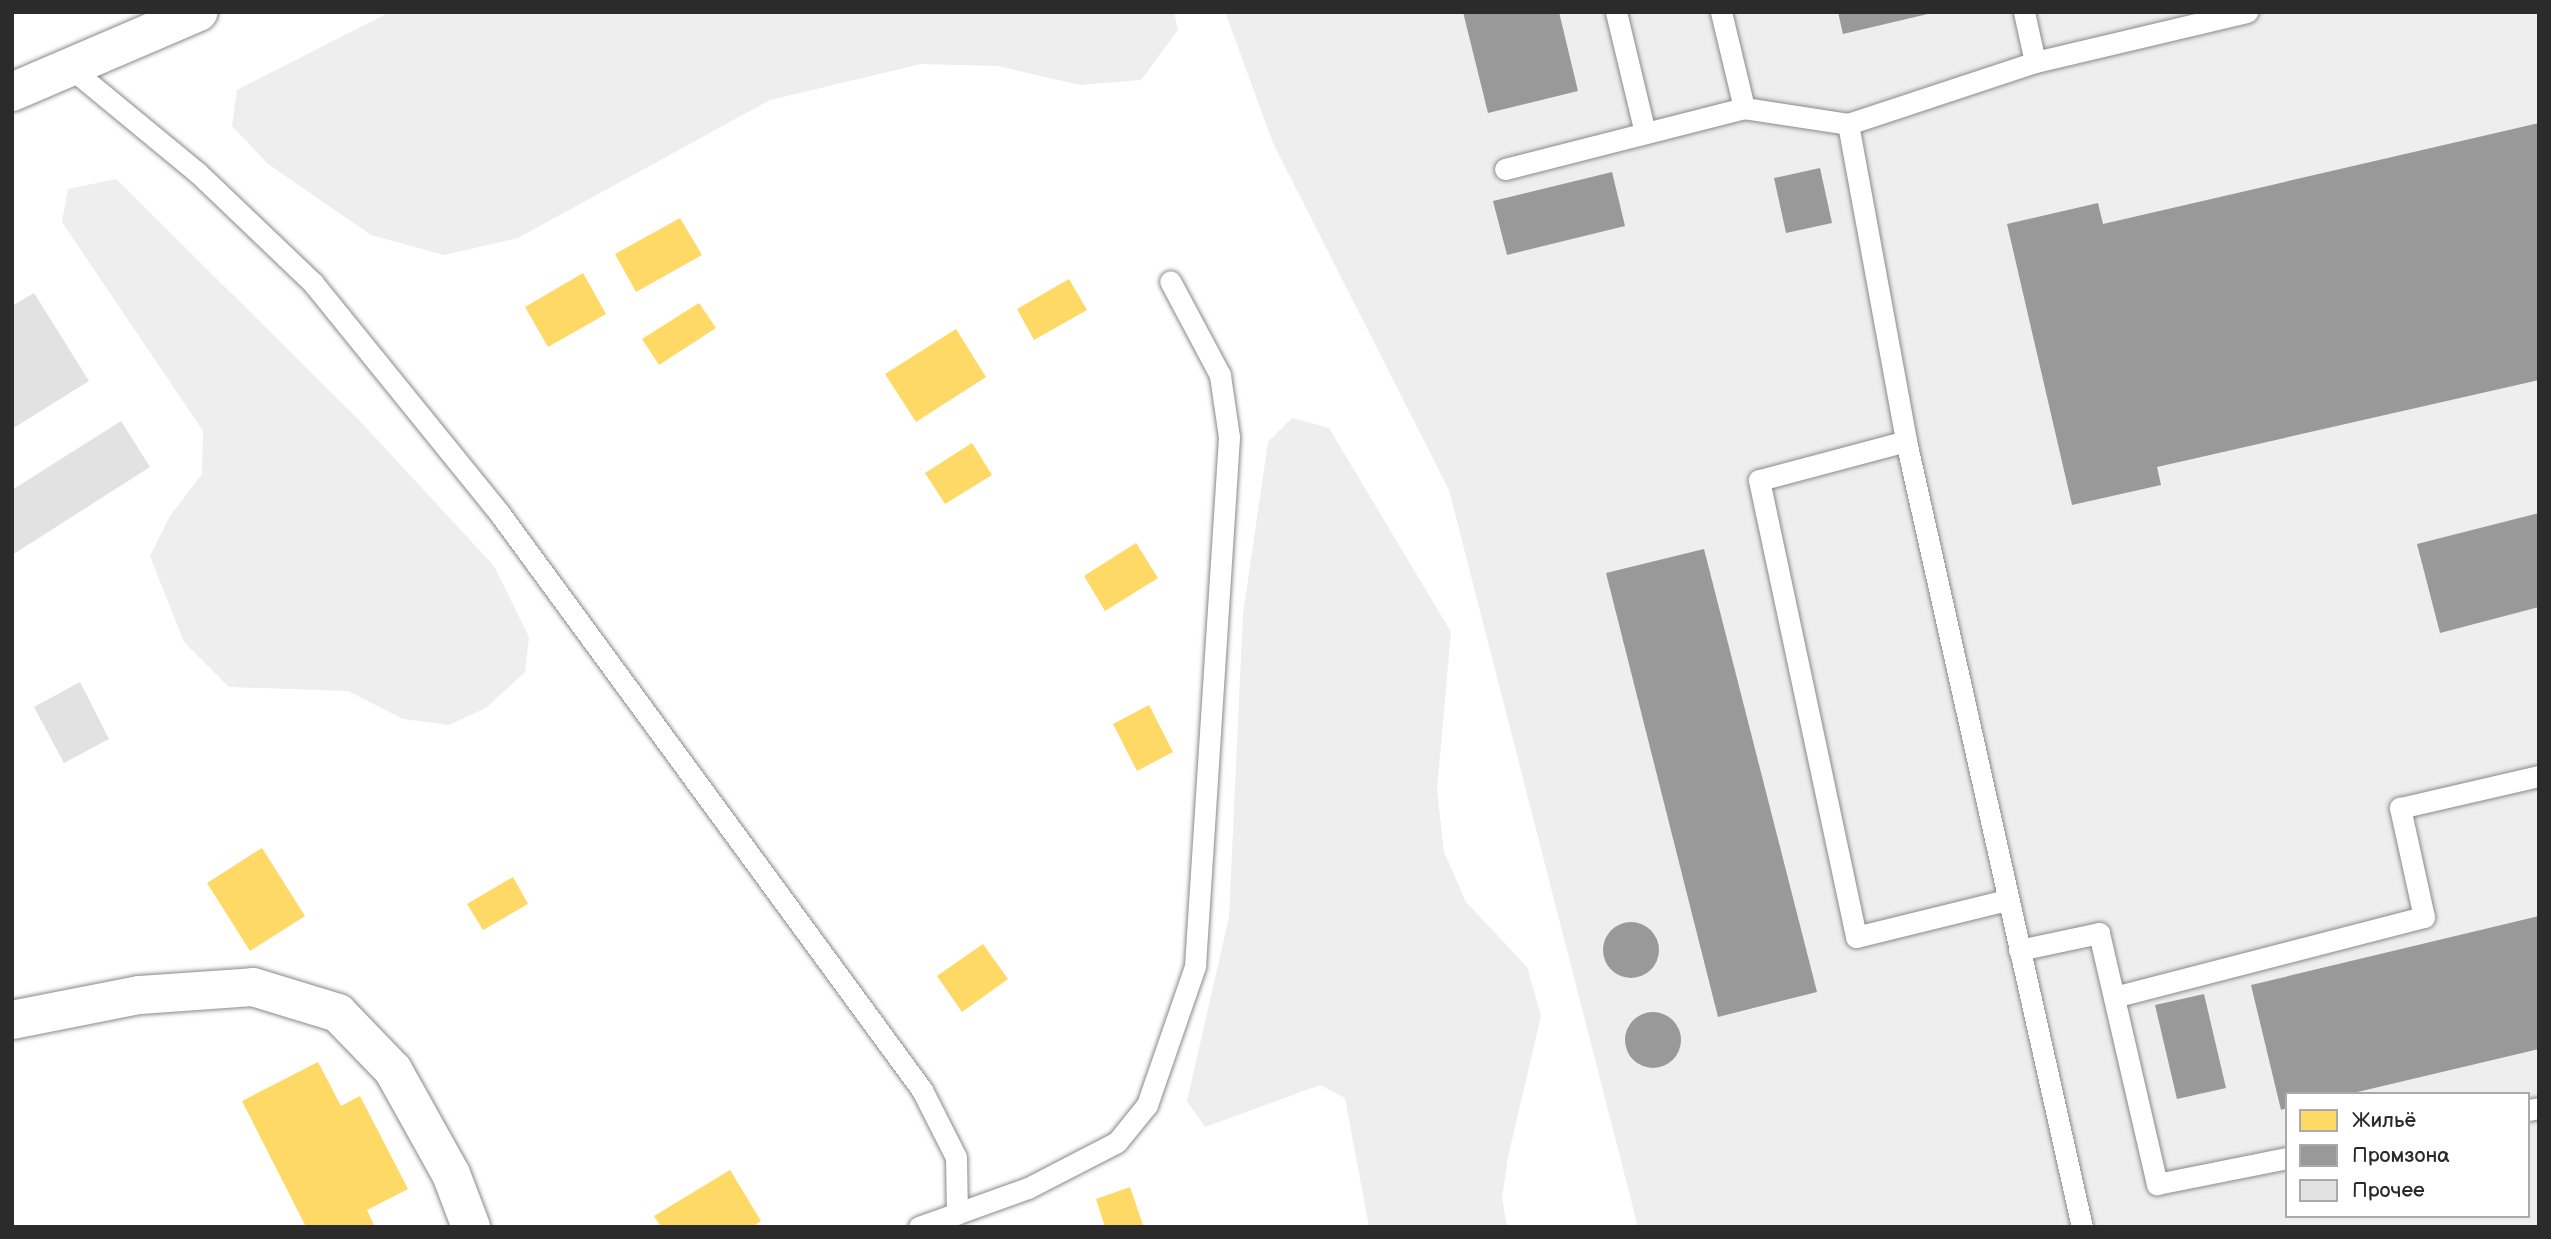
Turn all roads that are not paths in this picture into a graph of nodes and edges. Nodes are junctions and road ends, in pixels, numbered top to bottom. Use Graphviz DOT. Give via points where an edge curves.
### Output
graph roads {
  1 [pos="198,12"];
  2 [pos="1616,12"];
  3 [pos="1721,12"];
  4 [pos="2024,12"];
  5 [pos="2247,12"];
  6 [pos="2035,62"];
  7 [pos="67,65"];
  8 [pos="12,92"];
  9 [pos="1744,107"];
  10 [pos="1848,124"];
  11 [pos="1646,133"];
  12 [pos="1505,169"];
  13 [pos="1170,281"];
  14 [pos="1906,441"];
  15 [pos="2539,776"];
  16 [pos="2007,900"];
  17 [pos="2019,950"];
  18 [pos="2114,998"];
  19 [pos="12,1020"];
  20 [pos="2285,1158"];
  21 [pos="957,1214"];
  22 [pos="471,1227"];
  23 [pos="919,1227"];
  24 [pos="2082,1227"];
  1 -- 7 [label="street"];
  2 -- 11 [label="lane"];
  3 -- 9 [label="lane"];
  4 -- 6 [label="lane"];
  5 -- 6 [label="lane"];
  6 -- 10 [label="lane"];
  7 -- 8 [label="street"];
  7 -- 21 [label="lane" via="198,173 313,284 500,514 922,1090 956,1157"];
  9 -- 10 [label="lane"];
  9 -- 11 [label="lane"];
  10 -- 14 [label="lane"];
  11 -- 12 [label="lane"];
  13 -- 21 [label="lane" via="1220,375 1229,437 1195,966 1147,1105 1117,1142 1028,1188"];
  14 -- 16 [label="lane"];
  14 -- 16 [label="lane" via="1759,481 1856,937"];
  15 -- 18 [label="lane" via="2399,808 2424,917"];
  16 -- 17 [label="lane"];
  17 -- 18 [label="lane" via="2099,933"];
  17 -- 24 [label="lane"];
  18 -- 20 [label="lane" via="2157,1184"];
  19 -- 22 [label="street" via="140,995 253,987 338,1013 393,1070 451,1174"];
  21 -- 23 [label="lane"];
}
